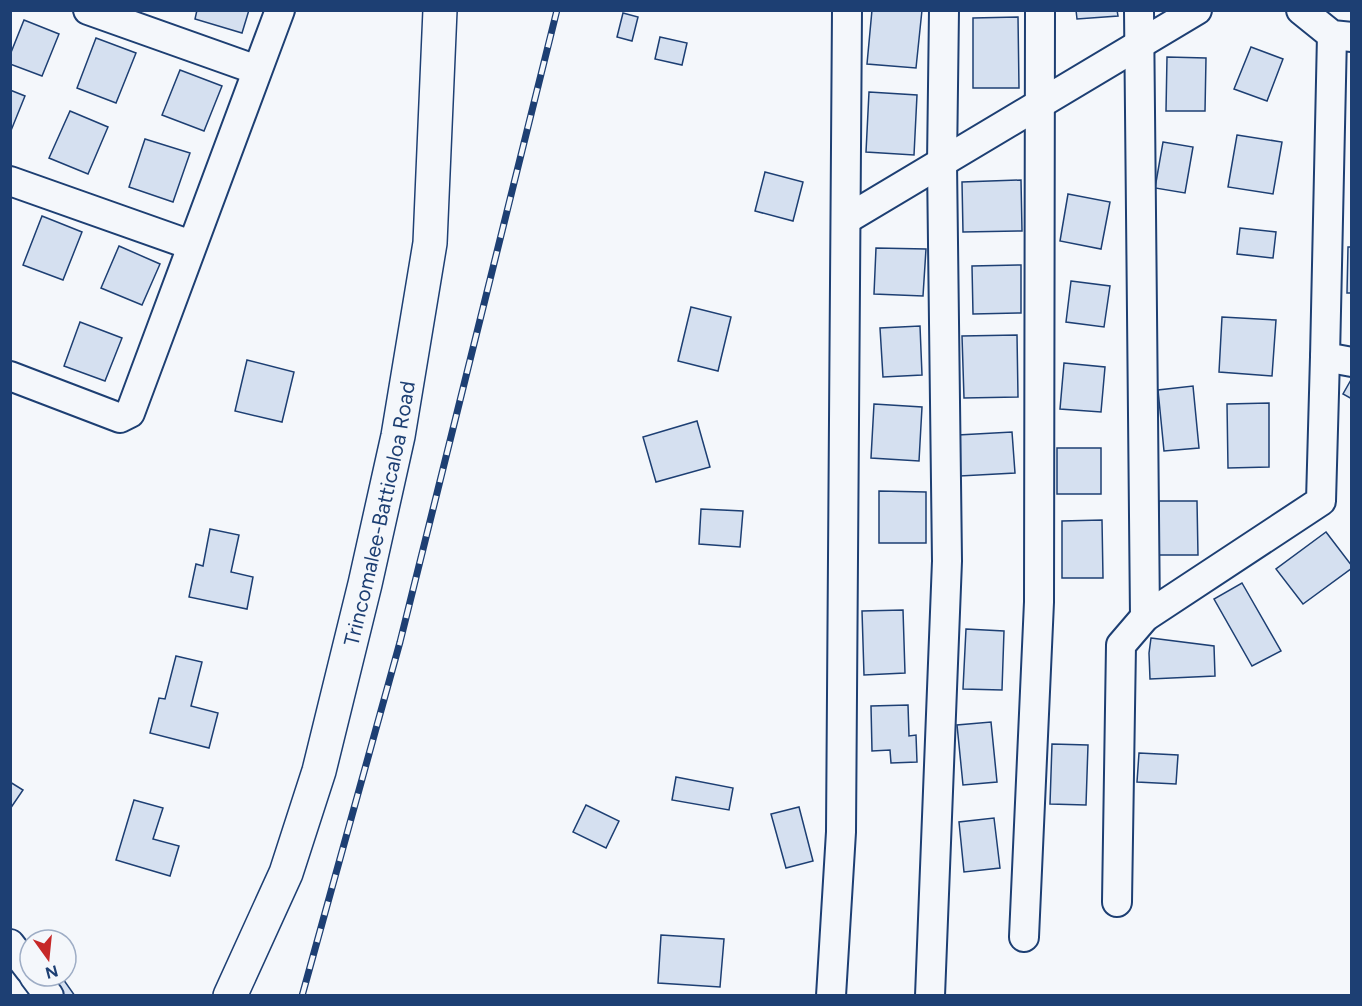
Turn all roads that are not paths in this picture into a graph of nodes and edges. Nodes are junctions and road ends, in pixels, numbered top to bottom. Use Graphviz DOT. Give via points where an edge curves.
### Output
graph roads {
  1 [pos="88,10"];
  2 [pos="280,10"];
  3 [pos="440,10"];
  4 [pos="847,10"];
  5 [pos="944,10"];
  6 [pos="1040,10"];
  7 [pos="1139,10"];
  8 [pos="1197,10"];
  9 [pos="1301,10"];
  10 [pos="1342,36"];
  11 [pos="1139,44"];
  12 [pos="257,70"];
  13 [pos="1039,105"];
  14 [pos="942,163"];
  15 [pos="10,181"];
  16 [pos="847,219"];
  17 [pos="191,245"];
  18 [pos="1338,359"];
  19 [pos="10,376"];
  20 [pos="1144,616"];
  21 [pos="1117,902"];
  22 [pos="1024,937"];
  23 [pos="230,996"];
  24 [pos="831,996"];
  25 [pos="930,996"];
  1 -- 12 [label="street"];
  2 -- 12 [label="street"];
  3 -- 23 [label="highway, Trincomalee-Batticaloa Road" via="430,243 398,436 319,771 286,873"];
  4 -- 16 [label="street"];
  5 -- 14 [label="street"];
  6 -- 13 [label="street"];
  7 -- 11 [label="street"];
  8 -- 11 [label="street"];
  9 -- 10 [label="street"];
  10 -- 18 [label="street"];
  11 -- 13 [label="street"];
  11 -- 20 [label="street"];
  12 -- 17 [label="street"];
  13 -- 14 [label="street"];
  13 -- 22 [label="street" via="1039,602"];
  14 -- 16 [label="street"];
  14 -- 25 [label="street" via="947,561"];
  15 -- 17 [label="street"];
  16 -- 24 [label="street" via="841,832"];
  17 -- 19 [label="street" via="129,412 120,418 110,415"];
  18 -- 20 [label="street" via="1321,501"];
  20 -- 21 [label="street" via="1121,645"];
}
